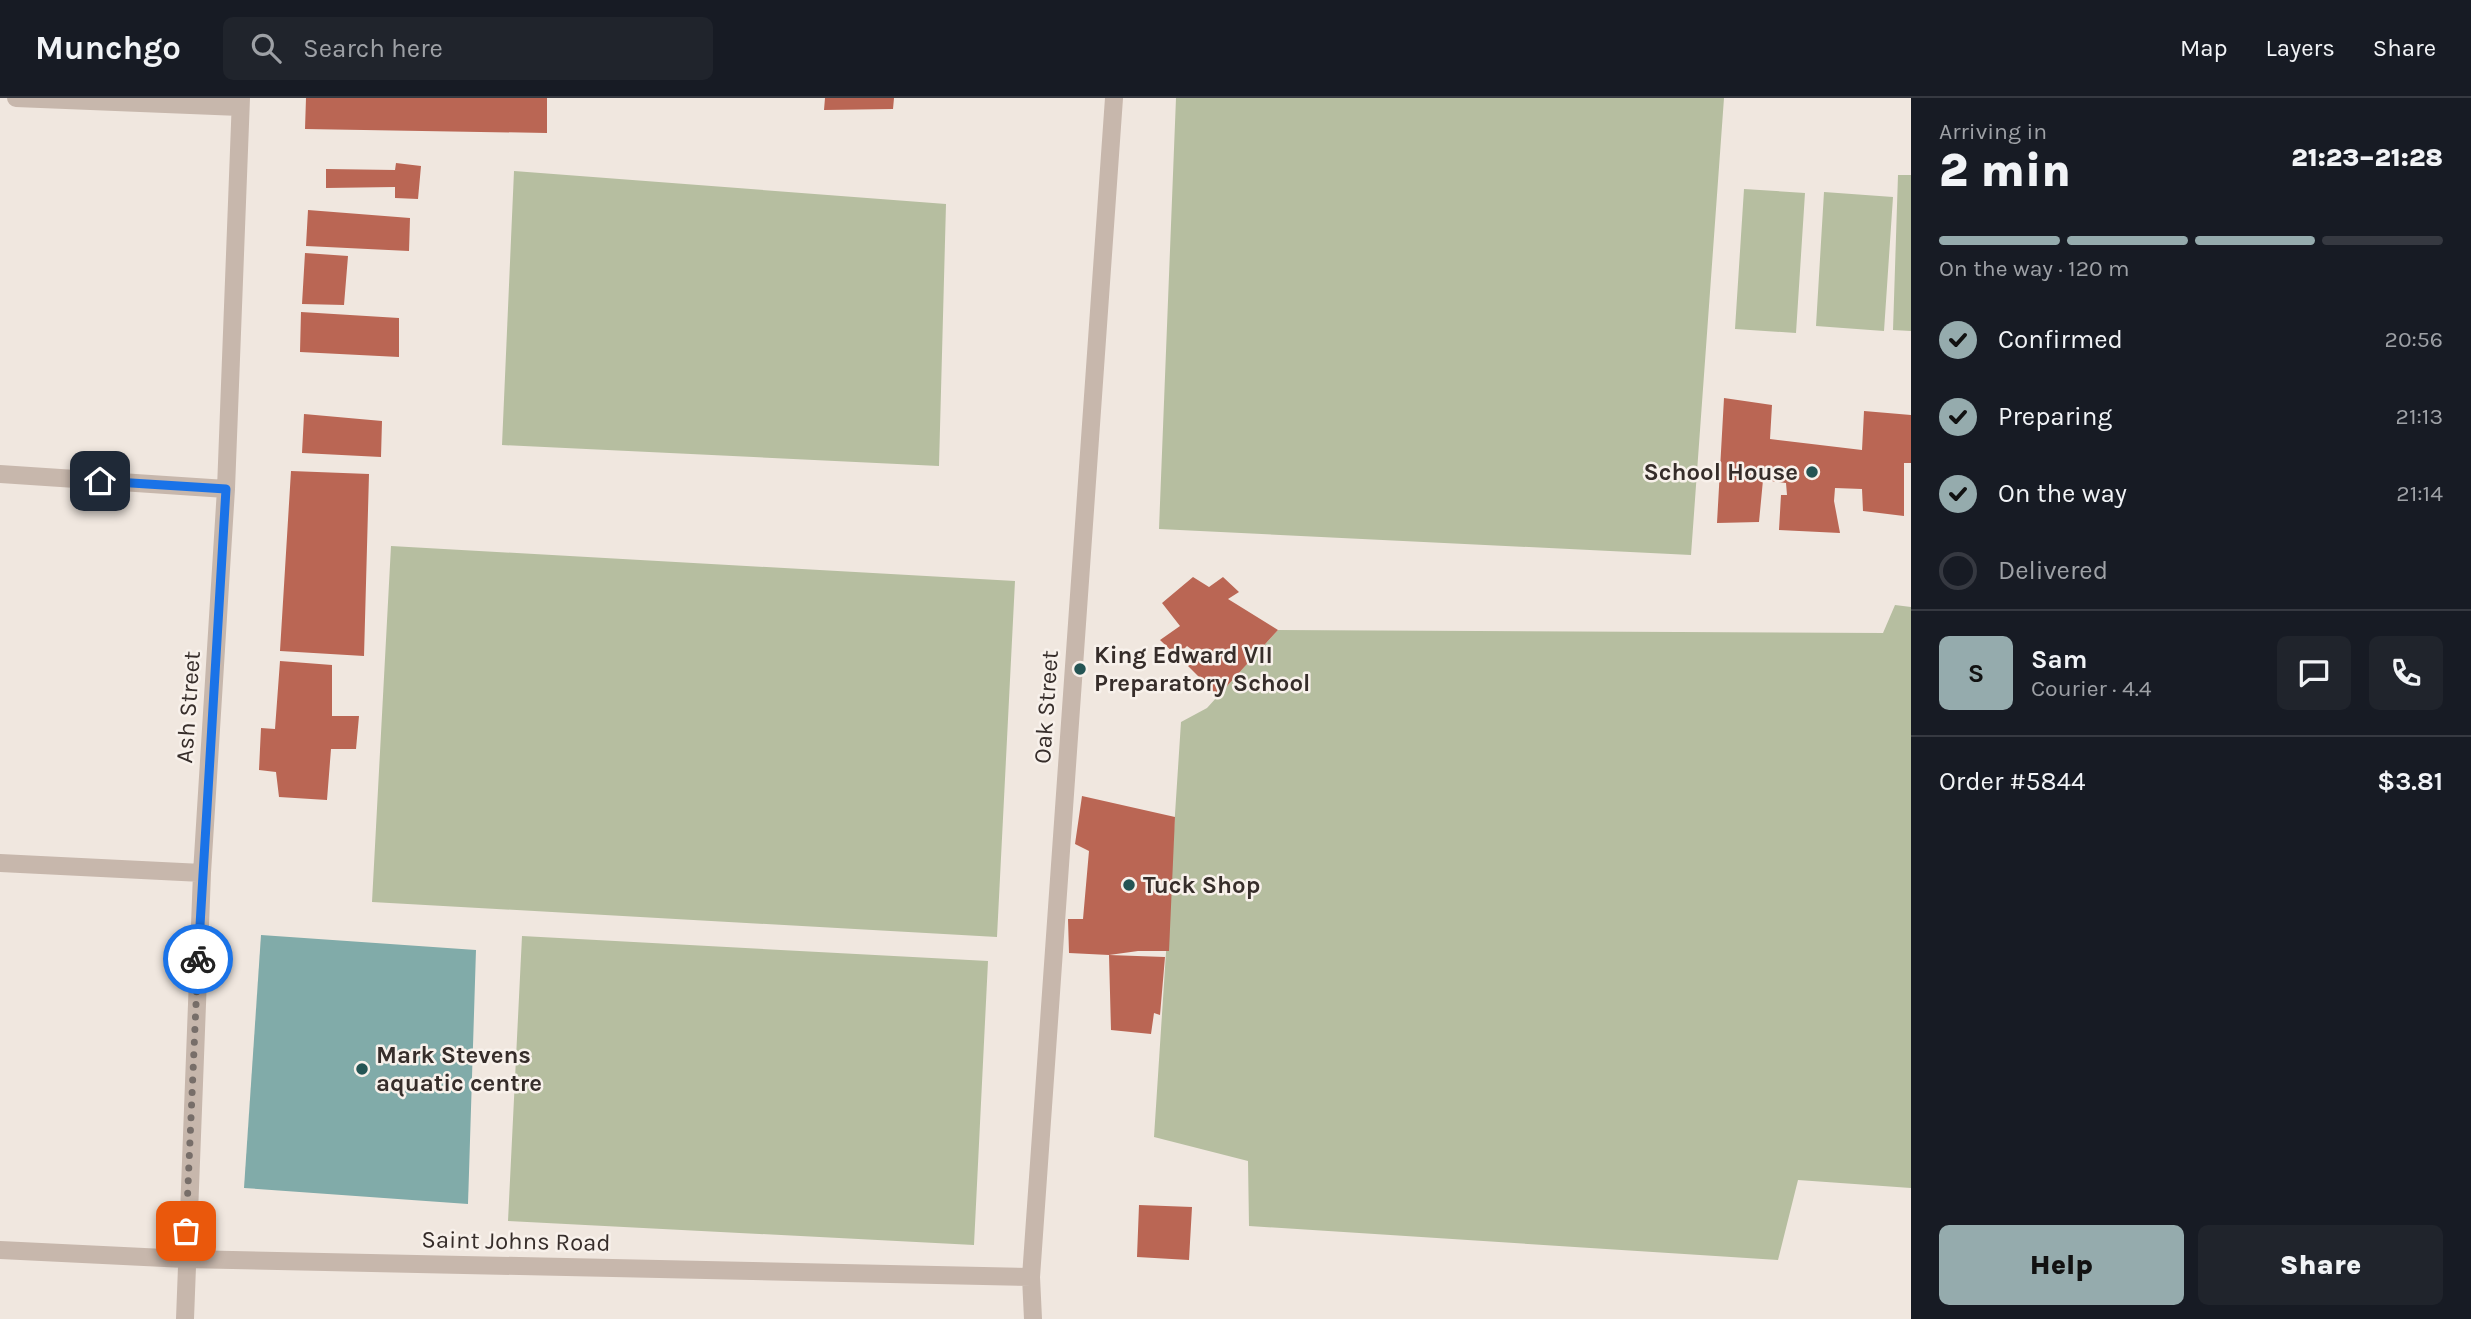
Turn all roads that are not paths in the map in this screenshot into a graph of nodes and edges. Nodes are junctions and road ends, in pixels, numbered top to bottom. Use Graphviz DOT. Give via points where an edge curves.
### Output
graph roads {
  1 [pos="16,98"];
  2 [pos="1114,98"];
  3 [pos="241,103"];
  4 [pos="0,474"];
  5 [pos="226,489"];
  6 [pos="0,863"];
  7 [pos="202,873"];
  8 [pos="0,1250"];
  9 [pos="185,1259"];
  10 [pos="1031,1277"];
  11 [pos="184,1319"];
  12 [pos="1033,1319"];
  1 -- 3 [label="street"];
  2 -- 10 [label="street, Oak Street"];
  3 -- 5 [label="street, Ash Street"];
  4 -- 5 [label="street"];
  5 -- 7 [label="street, Ash Street"];
  6 -- 7 [label="street"];
  7 -- 9 [label="street, Ash Street"];
  8 -- 9 [label="street, Saint Johns Road"];
  9 -- 10 [label="street, Saint Johns Road"];
  9 -- 11 [label="street, Ash Street"];
  10 -- 12 [label="street, Oak Street"];
}
